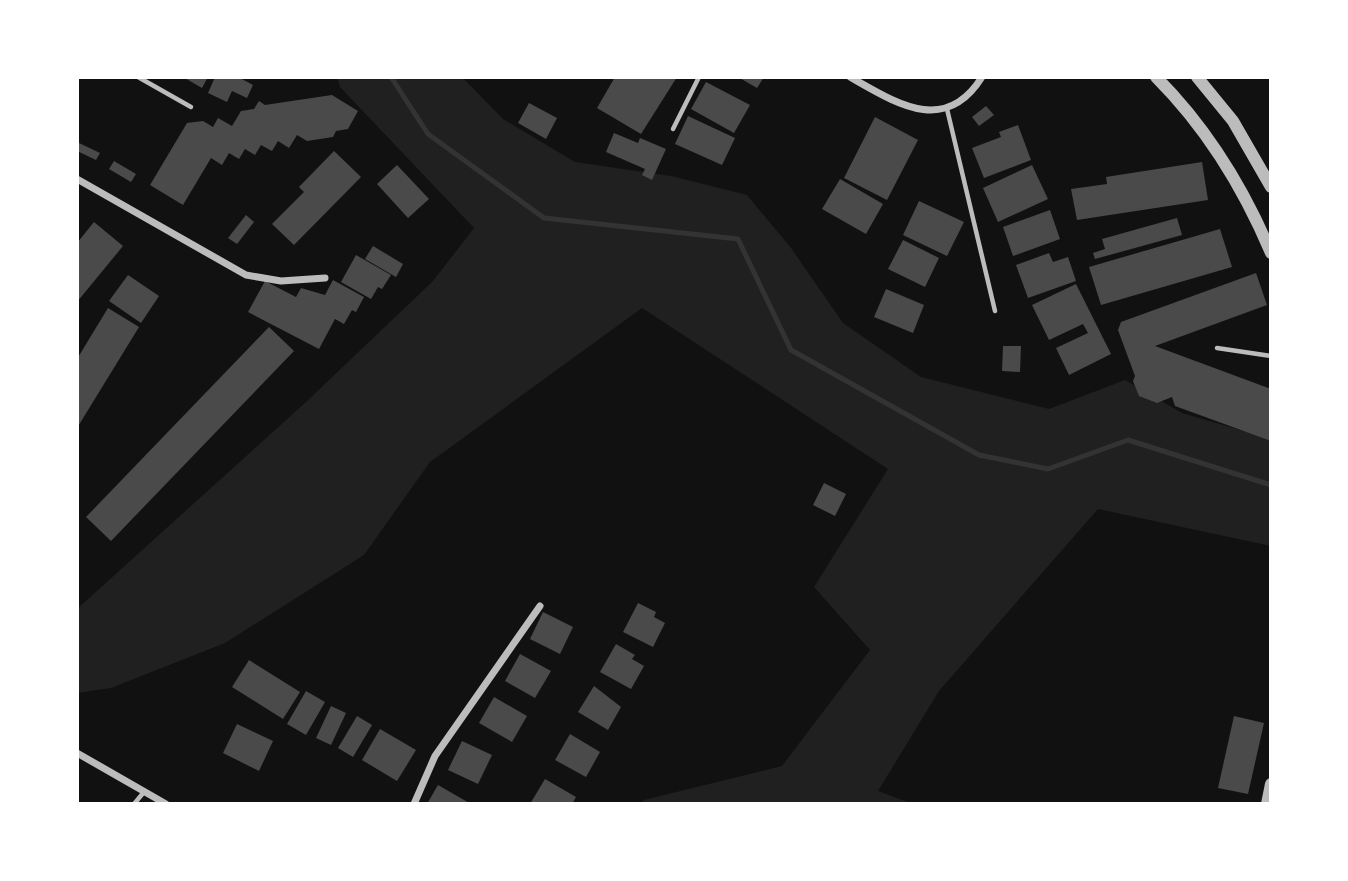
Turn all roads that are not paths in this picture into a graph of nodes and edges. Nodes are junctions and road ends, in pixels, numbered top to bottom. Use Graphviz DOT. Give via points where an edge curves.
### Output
graph roads {
  1 [pos="138,77"];
  2 [pos="699,77"];
  3 [pos="850,77"];
  4 [pos="982,77"];
  5 [pos="1156,77"];
  6 [pos="1197,77"];
  7 [pos="191,107"];
  8 [pos="947,108"];
  9 [pos="673,129"];
  10 [pos="77,179"];
  11 [pos="1271,187"];
  12 [pos="1271,253"];
  13 [pos="325,278"];
  14 [pos="995,311"];
  15 [pos="1217,348"];
  16 [pos="1271,356"];
  17 [pos="540,606"];
  18 [pos="77,753"];
  19 [pos="1271,784"];
  20 [pos="145,792"];
  21 [pos="134,804"];
  22 [pos="166,804"];
  23 [pos="414,804"];
  24 [pos="1267,804"];
  1 -- 7 [label="lane"];
  2 -- 9 [label="lane"];
  3 -- 8 [label="street" via="899,105 921,111"];
  4 -- 8 [label="street" via="967,96"];
  5 -- 12 [label="street" via="1210,140 1254,214"];
  6 -- 11 [label="street" via="1233,121"];
  8 -- 14 [label="lane"];
  10 -- 13 [label="street" via="246,275 281,281"];
  15 -- 16 [label="lane"];
  17 -- 23 [label="street" via="435,756"];
  18 -- 20 [label="street"];
  19 -- 24 [label="street"];
  20 -- 21 [label="lane"];
  20 -- 22 [label="street"];
}
